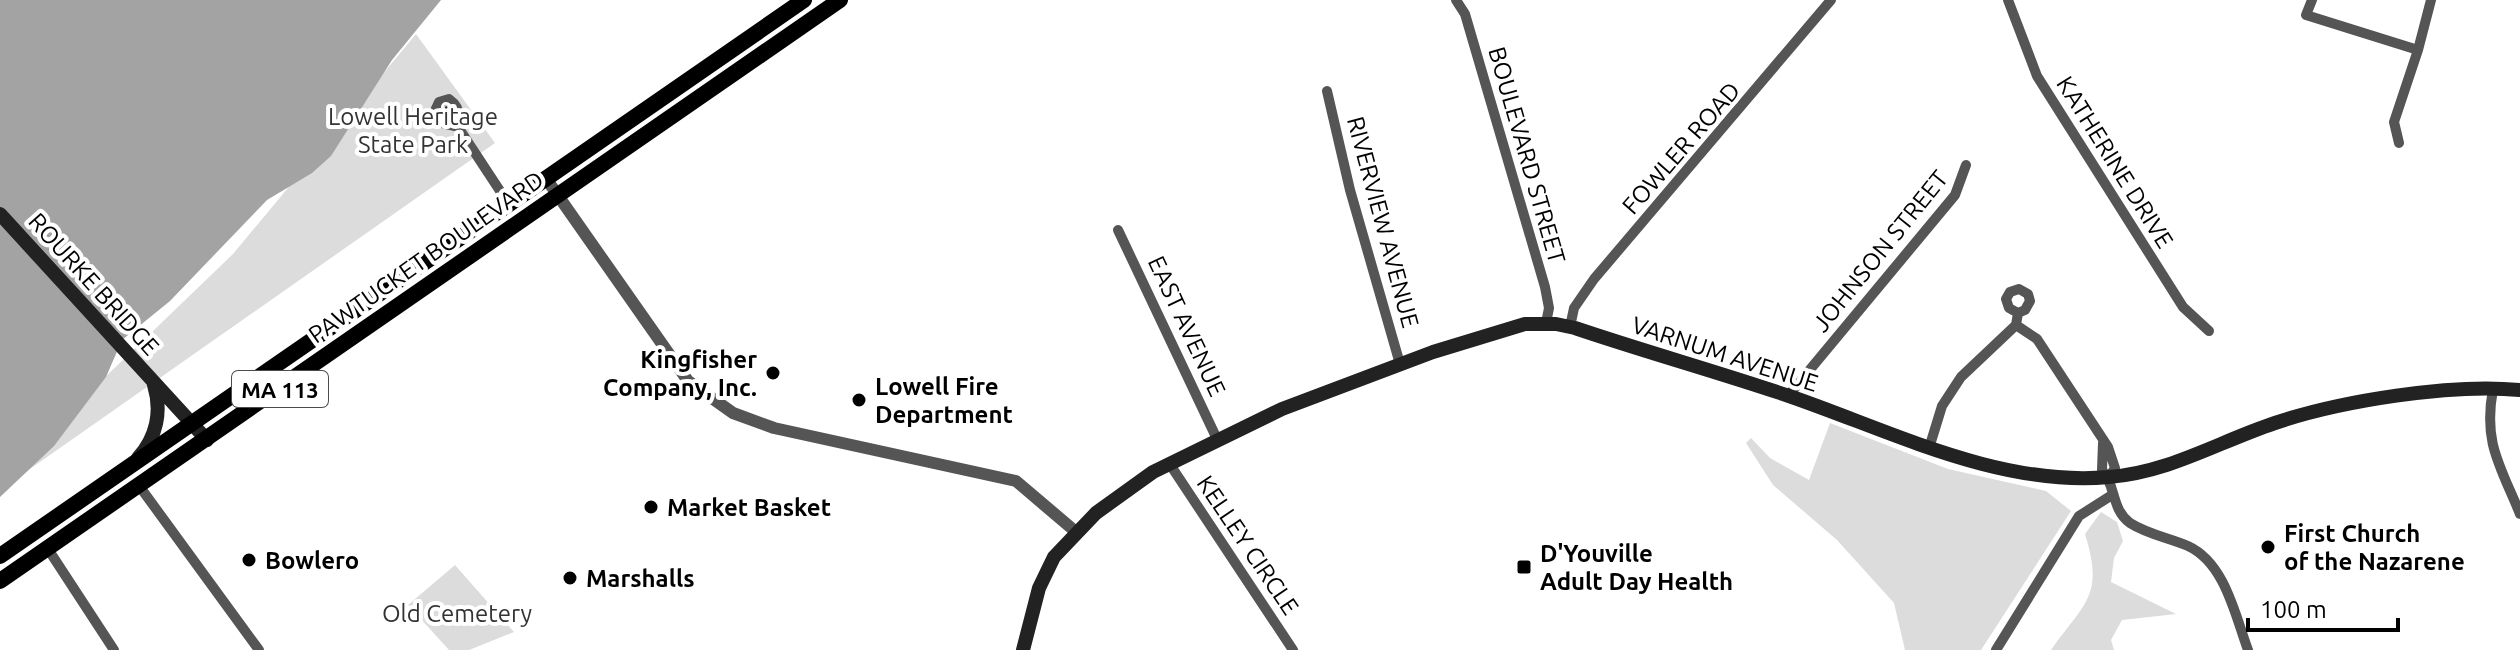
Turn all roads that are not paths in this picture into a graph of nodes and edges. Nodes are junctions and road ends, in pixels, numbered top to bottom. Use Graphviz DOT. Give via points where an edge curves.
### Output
graph roads {
  1 [pos="804,0"];
  2 [pos="840,0"];
  3 [pos="1456,0"];
  4 [pos="1831,0"];
  5 [pos="2008,0"];
  6 [pos="2312,0"];
  7 [pos="2431,0"];
  8 [pos="2418,50"];
  9 [pos="1327,91"];
  10 [pos="458,127"];
  11 [pos="2399,143"];
  12 [pos="1966,165"];
  13 [pos="545,177"];
  14 [pos="558,195"];
  15 [pos="508,203"];
  16 [pos="0,214"];
  17 [pos="1118,230"];
  18 [pos="2018,313"];
  19 [pos="1546,323"];
  20 [pos="2016,325"];
  21 [pos="1570,327"];
  22 [pos="2209,331"];
  23 [pos="1400,364"];
  24 [pos="154,384"];
  25 [pos="2493,389"];
  26 [pos="2520,390"];
  27 [pos="1788,396"];
  28 [pos="192,425"];
  29 [pos="1217,439"];
  30 [pos="207,440"];
  31 [pos="1930,445"];
  32 [pos="1169,463"];
  33 [pos="116,477"];
  34 [pos="2109,477"];
  35 [pos="140,487"];
  36 [pos="2112,495"];
  37 [pos="2520,514"];
  38 [pos="1076,532"];
  39 [pos="48,549"];
  40 [pos="0,556"];
  41 [pos="0,581"];
  42 [pos="114,650"];
  43 [pos="259,650"];
  44 [pos="1023,650"];
  45 [pos="1293,650"];
  46 [pos="1996,650"];
  47 [pos="2248,650"];
  1 -- 13 [label="main road, PAWTUCKET BOULEVARD / MA 113"];
  2 -- 14 [label="main road, PAWTUCKET BOULEVARD / MA 113"];
  3 -- 19 [label="street, BOULEVARD STREET" via="1465,14 1545,287"];
  4 -- 21 [label="street, FOWLER ROAD" via="1578,299"];
  5 -- 22 [label="street, KATHERINE DRIVE" via="2037,76 2183,307"];
  6 -- 8 [label="street" via="2306,15"];
  7 -- 8 [label="street"];
  8 -- 11 [label="street" via="2394,122"];
  9 -- 23 [label="street, RIVERVIEW AVENUE"];
  10 -- 15 [label="street"];
  12 -- 27 [label="street, JOHNSON STREET" via="1955,195"];
  13 -- 14 [label="street"];
  13 -- 15 [label="main road, PAWTUCKET BOULEVARD / MA 113"];
  14 -- 30 [label="main road, PAWTUCKET BOULEVARD / MA 113"];
  14 -- 38 [label="street" via="669,356 705,396 747,421 1016,481"];
  15 -- 28 [label="main road, PAWTUCKET BOULEVARD / MA 113"];
  16 -- 24 [label="main road, ROURKE BRIDGE"];
  17 -- 29 [label="street, EAST AVENUE"];
  18 -- 20 [label="street"];
  19 -- 21 [label="main road, VARNUM AVENUE"];
  19 -- 23 [label="main road, VARNUM AVENUE" via="1508,328"];
  20 -- 31 [label="street" via="1961,377 1942,406"];
  20 -- 34 [label="street" via="2037,339 2103,443 2102,470"];
  21 -- 27 [label="main road, VARNUM AVENUE"];
  23 -- 29 [label="main road, VARNUM AVENUE"];
  24 -- 28 [label="main road, ROURKE BRIDGE"];
  24 -- 33 [label="main road, ROURKE BRIDGE" via="159,410 149,444"];
  25 -- 26 [label="main road, VARNUM AVENUE"];
  25 -- 34 [label="main road, VARNUM AVENUE" via="2444,391 2314,412 2258,429 2180,463"];
  25 -- 37 [label="street" via="2487,419 2490,442"];
  27 -- 31 [label="main road, VARNUM AVENUE"];
  28 -- 30 [label="main road, ROURKE BRIDGE"];
  28 -- 33 [label="main road, PAWTUCKET BOULEVARD / MA 113"];
  29 -- 32 [label="main road, VARNUM AVENUE"];
  30 -- 35 [label="main road, PAWTUCKET BOULEVARD / MA 113"];
  31 -- 34 [label="main road, VARNUM AVENUE" via="2027,476"];
  32 -- 38 [label="main road, VARNUM AVENUE" via="1121,492"];
  32 -- 45 [label="street, KELLEY CIRCLE"];
  33 -- 40 [label="main road, PAWTUCKET BOULEVARD / MA 113"];
  34 -- 36 [label="street"];
  35 -- 39 [label="main road, PAWTUCKET BOULEVARD / MA 113"];
  35 -- 43 [label="street"];
  36 -- 46 [label="street" via="2079,516"];
  36 -- 47 [label="street" via="2131,523 2207,559"];
  38 -- 44 [label="main road, VARNUM AVENUE" via="1054,557 1039,588"];
  39 -- 41 [label="main road, PAWTUCKET BOULEVARD / MA 113"];
  39 -- 42 [label="street"];
}
